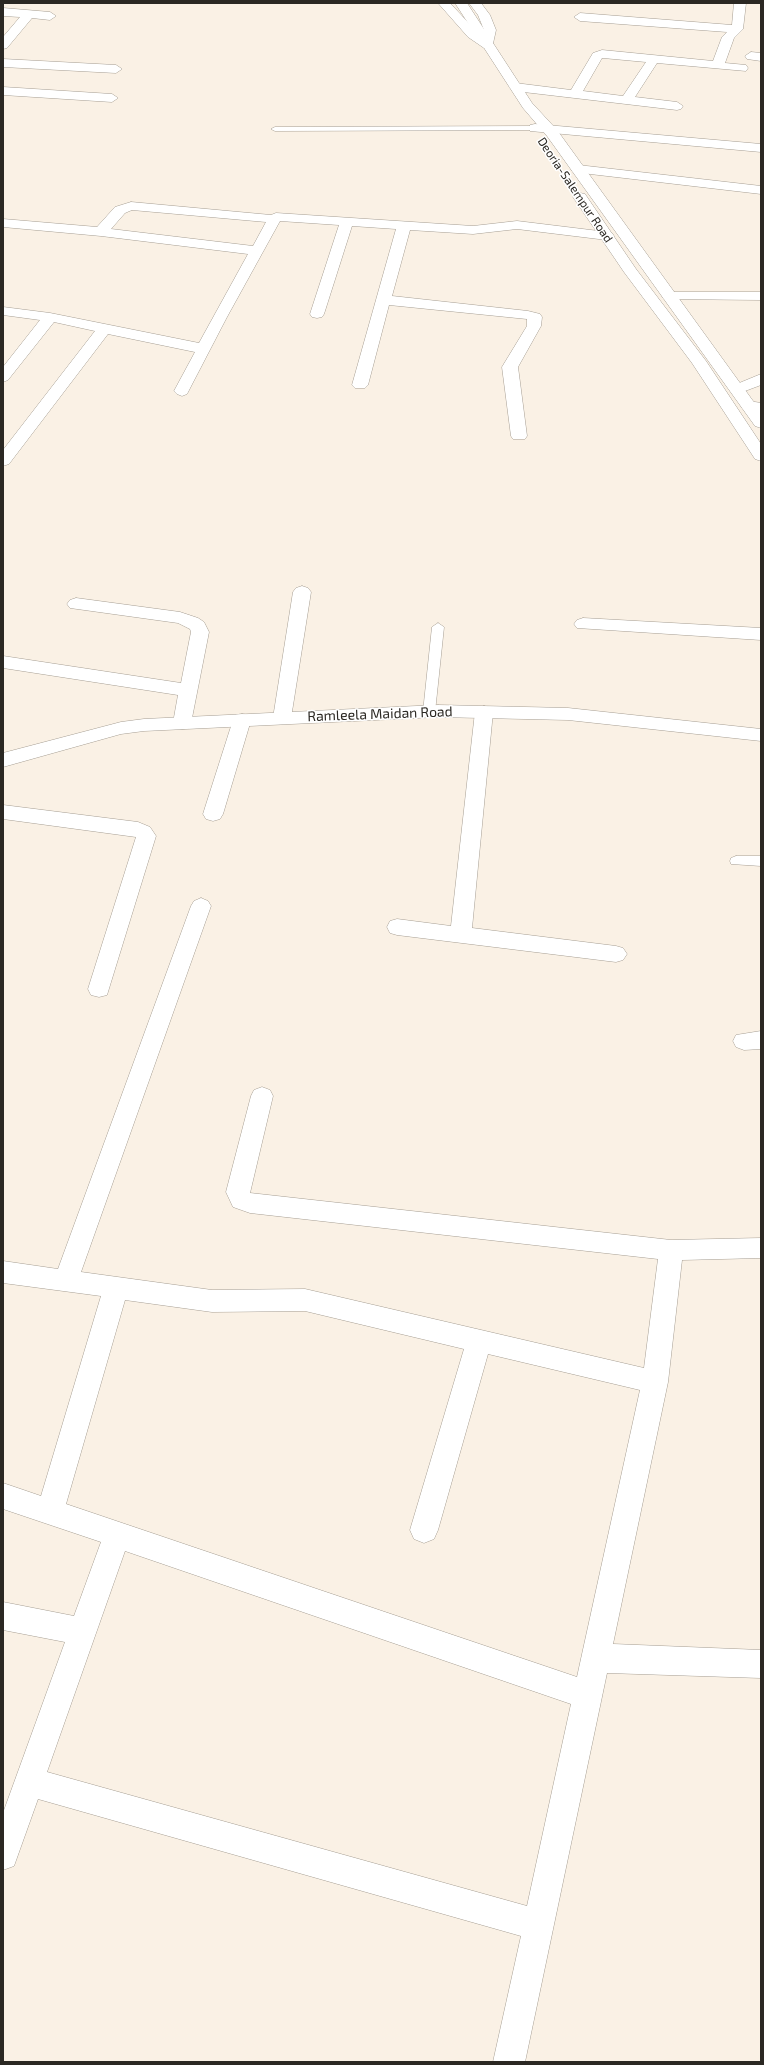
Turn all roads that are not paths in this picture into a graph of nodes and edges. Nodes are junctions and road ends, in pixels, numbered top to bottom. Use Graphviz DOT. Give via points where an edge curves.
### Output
graph roads {
  1 [pos="444,3"];
  2 [pos="461,3"];
  3 [pos="475,3"];
  4 [pos="740,3"];
  5 [pos="3,12"];
  6 [pos="28,14"];
  7 [pos="50,16"];
  8 [pos="580,17"];
  9 [pos="737,29"];
  10 [pos="3,45"];
  11 [pos="488,45"];
  12 [pos="653,60"];
  13 [pos="3,63"];
  14 [pos="718,66"];
  15 [pos="742,68"];
  16 [pos="116,69"];
  17 [pos="515,87"];
  18 [pos="3,91"];
  19 [pos="575,94"];
  20 [pos="112,98"];
  21 [pos="628,100"];
  22 [pos="677,106"];
  23 [pos="541,128"];
  24 [pos="275,129"];
  25 [pos="761,148"];
  26 [pos="559,166"];
  27 [pos="578,169"];
  28 [pos="572,185"];
  29 [pos="761,190"];
  30 [pos="274,219"];
  31 [pos="347,221"];
  32 [pos="3,223"];
  33 [pos="404,226"];
  34 [pos="101,232"];
  35 [pos="607,236"];
  36 [pos="256,251"];
  37 [pos="669,296"];
  38 [pos="761,296"];
  39 [pos="384,300"];
  40 [pos="3,311"];
  41 [pos="317,314"];
  42 [pos="50,317"];
  43 [pos="105,328"];
  44 [pos="204,349"];
  45 [pos="3,377"];
  46 [pos="761,379"];
  47 [pos="360,386"];
  48 [pos="737,389"];
  49 [pos="182,391"];
  50 [pos="755,407"];
  51 [pos="761,423"];
  52 [pos="520,436"];
  53 [pos="761,456"];
  54 [pos="3,461"];
  55 [pos="302,592"];
  56 [pos="76,604"];
  57 [pos="583,624"];
  58 [pos="438,627"];
  59 [pos="761,634"];
  60 [pos="3,662"];
  61 [pos="187,690"];
  62 [pos="429,712"];
  63 [pos="484,712"];
  64 [pos="282,718"];
  65 [pos="242,720"];
  66 [pos="182,723"];
  67 [pos="761,735"];
  68 [pos="3,760"];
  69 [pos="3,812"];
  70 [pos="213,814"];
  71 [pos="736,861"];
  72 [pos="761,861"];
  73 [pos="201,906"];
  74 [pos="397,927"];
  75 [pos="461,935"];
  76 [pos="616,954"];
  77 [pos="99,989"];
  78 [pos="262,1096"];
  79 [pos="761,1248"];
  80 [pos="671,1250"];
  81 [pos="3,1272"];
  82 [pos="66,1280"];
  83 [pos="116,1288"];
  84 [pos="479,1341"];
  85 [pos="655,1382"];
  86 [pos="3,1496"];
  87 [pos="50,1512"];
  88 [pos="424,1530"];
  89 [pos="117,1535"];
  90 [pos="3,1616"];
  91 [pos="82,1632"];
  92 [pos="595,1658"];
  93 [pos="761,1664"];
  94 [pos="587,1695"];
  95 [pos="29,1782"];
  96 [pos="3,1855"];
  97 [pos="538,1925"];
  98 [pos="508,2062"];
  1 -- 11 [label="main road" via="472,34"];
  2 -- 11 [label="main road, Deoria-Salempur Road"];
  3 -- 11 [label="main road" via="484,14 490,30"];
  4 -- 9 [label="main road"];
  5 -- 6 [label="main road"];
  6 -- 7 [label="main road"];
  6 -- 10 [label="main road"];
  8 -- 9 [label="main road"];
  9 -- 14 [label="main road" via="728,37"];
  11 -- 17 [label="main road, Deoria-Salempur Road"];
  12 -- 14 [label="main road"];
  12 -- 19 [label="main road" via="599,55"];
  12 -- 21 [label="main road"];
  13 -- 16 [label="main road"];
  14 -- 15 [label="main road"];
  17 -- 19 [label="main road"];
  17 -- 23 [label="main road, Deoria-Salempur Road"];
  18 -- 20 [label="main road"];
  19 -- 21 [label="main road"];
  21 -- 22 [label="main road"];
  23 -- 24 [label="lane"];
  23 -- 25 [label="main road"];
  23 -- 26 [label="main road, Deoria-Salempur Road" via="537,135"];
  23 -- 27 [label="main road, Deoria-Salempur Road"];
  27 -- 29 [label="main road"];
  27 -- 37 [label="main road, Deoria-Salempur Road"];
  28 -- 35 [label="main road, Deoria-Salempur Road"];
  30 -- 31 [label="main road" via="284,216"];
  30 -- 34 [label="main road" via="131,206 120,210"];
  30 -- 36 [label="main road"];
  31 -- 33 [label="main road"];
  31 -- 41 [label="main road"];
  32 -- 34 [label="main road"];
  33 -- 35 [label="main road" via="483,230 517,225"];
  33 -- 39 [label="main road"];
  34 -- 36 [label="main road"];
  35 -- 53 [label="main road, Deoria-Salempur Road" via="698,361"];
  36 -- 44 [label="main road"];
  37 -- 38 [label="main road"];
  37 -- 48 [label="main road, Deoria-Salempur Road"];
  39 -- 47 [label="main road"];
  39 -- 52 [label="main road" via="528,315 534,318 534,326 510,367"];
  40 -- 42 [label="main road"];
  42 -- 43 [label="main road"];
  42 -- 45 [label="main road"];
  43 -- 44 [label="main road"];
  43 -- 54 [label="main road"];
  44 -- 49 [label="main road"];
  46 -- 48 [label="main road"];
  48 -- 50 [label="main road, Deoria-Salempur Road"];
  50 -- 51 [label="main road, Deoria-Salempur Road"];
  55 -- 64 [label="main road"];
  56 -- 61 [label="main road" via="180,618 198,626 200,632"];
  57 -- 59 [label="main road"];
  58 -- 62 [label="lane"];
  60 -- 61 [label="main road"];
  61 -- 66 [label="main road"];
  62 -- 63 [label="main road, Ramleela Maidan Road"];
  62 -- 64 [label="main road, Ramleela Maidan Road"];
  63 -- 67 [label="main road, Ramleela Maidan Road" via="568,714"];
  63 -- 75 [label="main road"];
  64 -- 65 [label="main road, Ramleela Maidan Road"];
  65 -- 66 [label="main road, Ramleela Maidan Road"];
  65 -- 70 [label="main road"];
  66 -- 68 [label="main road, Ramleela Maidan Road" via="120,728"];
  69 -- 77 [label="main road" via="138,829 144,832 146,836"];
  71 -- 72 [label="lane"];
  73 -- 82 [label="main road"];
  74 -- 75 [label="main road"];
  75 -- 76 [label="main road"];
  78 -- 80 [label="main road" via="238,1192 241,1200"];
  79 -- 80 [label="main road"];
  80 -- 85 [label="main road"];
  81 -- 82 [label="main road"];
  82 -- 83 [label="main road"];
  83 -- 84 [label="main road" via="212,1301 305,1300"];
  83 -- 87 [label="main road"];
  84 -- 85 [label="main road"];
  84 -- 88 [label="main road"];
  85 -- 92 [label="main road"];
  86 -- 87 [label="main road"];
  87 -- 89 [label="main road"];
  89 -- 91 [label="main road"];
  89 -- 94 [label="main road"];
  90 -- 91 [label="main road"];
  91 -- 95 [label="main road"];
  92 -- 93 [label="main road"];
  92 -- 94 [label="main road"];
  94 -- 97 [label="main road"];
  95 -- 96 [label="main road"];
  95 -- 97 [label="main road"];
  97 -- 98 [label="main road"];
}
